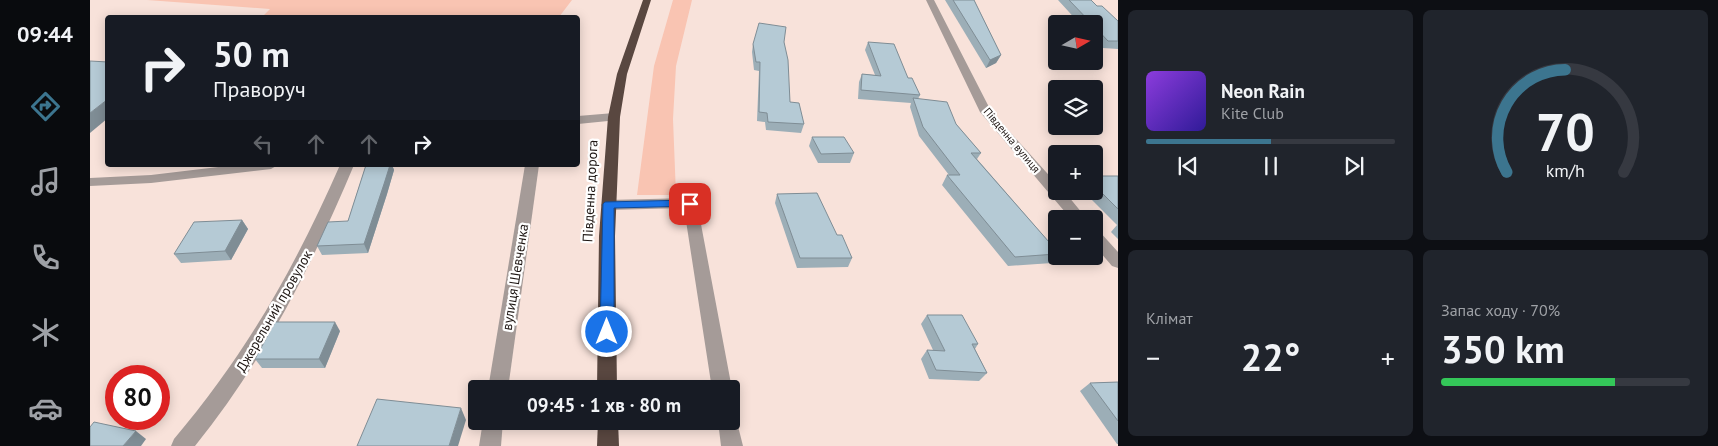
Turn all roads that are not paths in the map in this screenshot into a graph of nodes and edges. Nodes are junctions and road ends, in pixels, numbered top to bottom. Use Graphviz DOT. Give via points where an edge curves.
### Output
graph roads {
  1 [pos="647,0"];
  2 [pos="930,0"];
  3 [pos="614,116"];
  4 [pos="580,120"];
  5 [pos="254,167"];
  6 [pos="345,167"];
  7 [pos="532,167"];
  8 [pos="90,182"];
  9 [pos="608,204"];
  10 [pos="1072,210"];
  11 [pos="1103,245"];
  12 [pos="1118,262"];
  13 [pos="499,380"];
  14 [pos="607,380"];
  15 [pos="720,380"];
  16 [pos="492,430"];
  17 [pos="608,430"];
  18 [pos="729,430"];
  19 [pos="185,446"];
  20 [pos="490,446"];
  21 [pos="608,446"];
  22 [pos="732,446"];
  1 -- 3 [label="highway, Південна дорога" via="622,74"];
  2 -- 10 [label="street, Південна вулиця" via="986,112"];
  3 -- 4 [label="street"];
  3 -- 9 [label="highway, Південна дорога"];
  5 -- 8 [label="street" via="151,179"];
  6 -- 19 [label="street, Джерельний провулок" via="324,220 280,305 233,382"];
  7 -- 13 [label="street, вулиця Шевченка"];
  9 -- 14 [label="highway, Південна дорога"];
  9 -- 15 [label="street" via="690,204"];
  11 -- 12 [label="street"];
  16 -- 20 [label="street"];
  17 -- 21 [label="highway"];
  18 -- 22 [label="street"];
}
